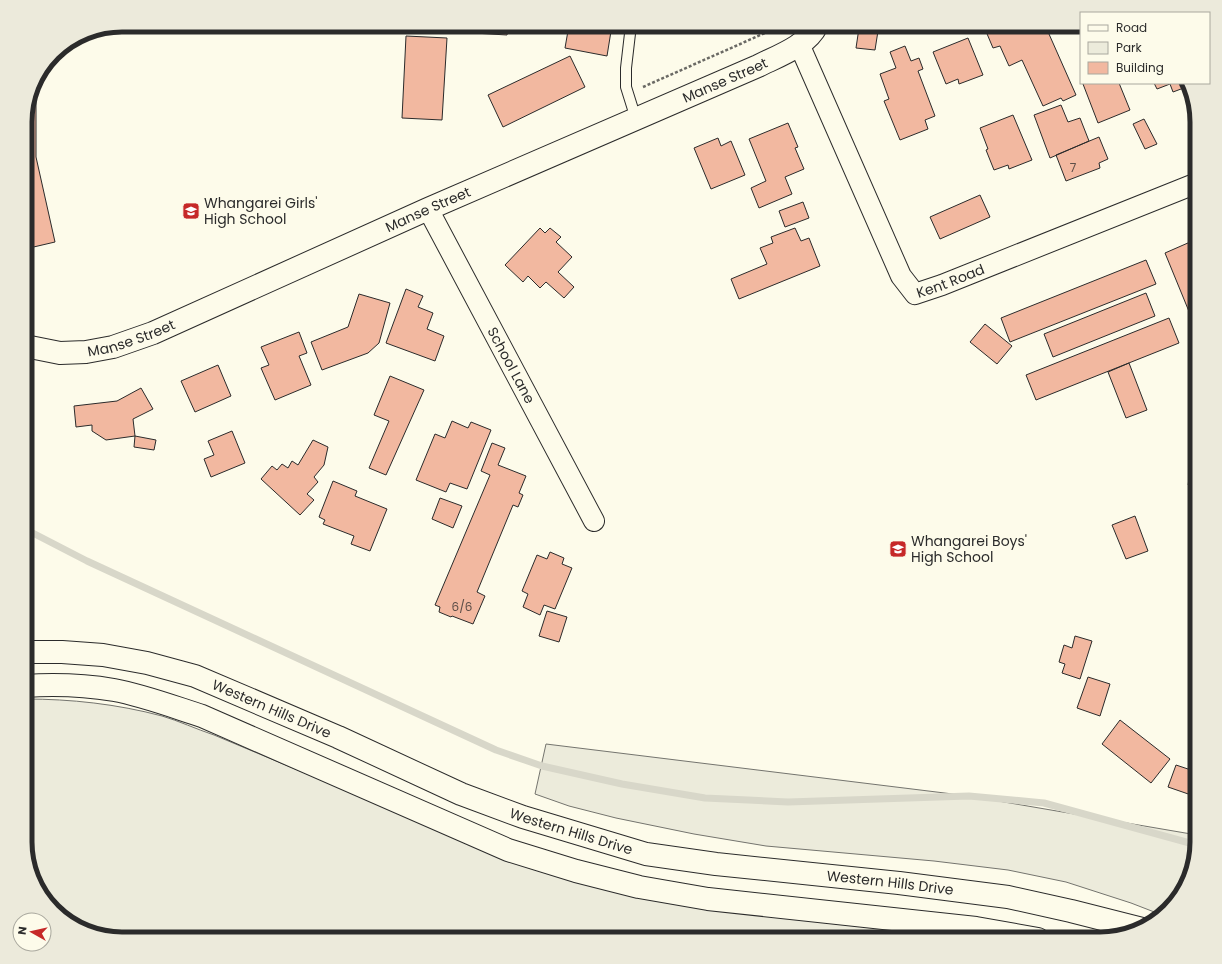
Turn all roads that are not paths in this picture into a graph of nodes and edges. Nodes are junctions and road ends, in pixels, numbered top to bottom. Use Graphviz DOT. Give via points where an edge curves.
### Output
graph roads {
  1 [pos="630,32"];
  2 [pos="813,32"];
  3 [pos="800,44"];
  4 [pos="636,119"];
  5 [pos="1190,186"];
  6 [pos="428,209"];
  7 [pos="32,347"];
  8 [pos="594,521"];
  9 [pos="32,652"];
  10 [pos="32,685"];
  11 [pos="1131,926"];
  12 [pos="999,932"];
  1 -- 4 [label="lane" via="626,87"];
  2 -- 3 [label="main road, Manse Street"];
  3 -- 4 [label="main road, Manse Street" via="758,66"];
  3 -- 5 [label="street, Kent Road" via="901,276 915,294"];
  4 -- 6 [label="main road, Manse Street"];
  6 -- 7 [label="main road, Manse Street" via="192,316 113,348 60,353"];
  6 -- 8 [label="street, School Lane"];
  9 -- 11 [label="main road, Western Hills Drive" via="103,655 195,676 338,737 461,794 523,817 646,854 1008,897"];
  10 -- 12 [label="main road" via="52,684 115,690 202,716 508,850 576,871 639,887 708,899"];
}
